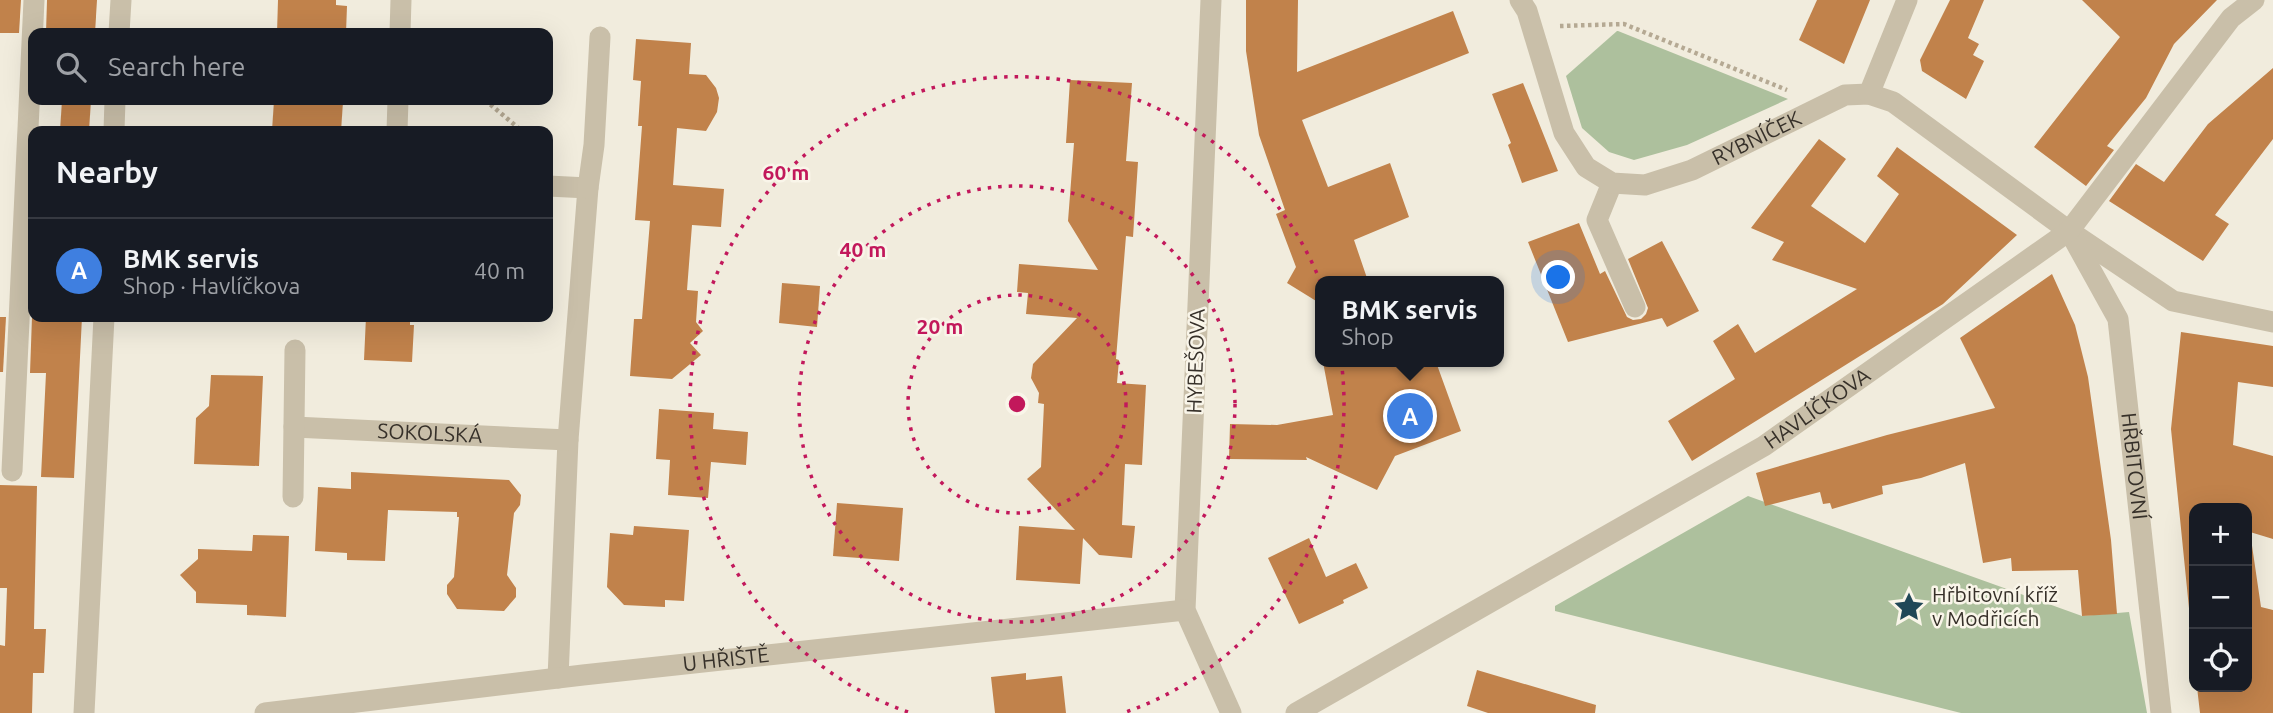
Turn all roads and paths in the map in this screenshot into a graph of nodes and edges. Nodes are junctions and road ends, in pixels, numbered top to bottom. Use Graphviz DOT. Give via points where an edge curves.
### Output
graph roads {
  1 [pos="34,0"];
  2 [pos="121,0"];
  3 [pos="401,0"];
  4 [pos="1212,0"];
  5 [pos="1520,0"];
  6 [pos="1907,0"];
  7 [pos="2254,0"];
  8 [pos="1531,26"];
  9 [pos="33,28"];
  10 [pos="119,28"];
  11 [pos="400,28"];
  12 [pos="600,37"];
  13 [pos="1869,94"];
  14 [pos="29,105"];
  15 [pos="116,105"];
  16 [pos="398,105"];
  17 [pos="491,105"];
  18 [pos="1824,105"];
  19 [pos="28,126"];
  20 [pos="114,126"];
  21 [pos="397,126"];
  22 [pos="516,126"];
  23 [pos="28,128"];
  24 [pos="1612,183"];
  25 [pos="553,186"];
  26 [pos="588,188"];
  27 [pos="2069,231"];
  28 [pos="1634,307"];
  29 [pos="104,322"];
  30 [pos="2273,322"];
  31 [pos="295,350"];
  32 [pos="294,427"];
  33 [pos="568,440"];
  34 [pos="12,471"];
  35 [pos="293,498"];
  36 [pos="1185,610"];
  37 [pos="558,678"];
  38 [pos="84,713"];
  39 [pos="265,713"];
  40 [pos="1231,713"];
  41 [pos="1296,713"];
  42 [pos="2161,713"];
  1 -- 9 [label="street"];
  2 -- 10 [label="street"];
  3 -- 11 [label="street"];
  4 -- 36 [label="street, HYBEŠOVA"];
  5 -- 8 [label="street"];
  6 -- 13 [label="street"];
  7 -- 27 [label="street, HAVLÍČKOVA" via="2231,18"];
  8 -- 18 [label="path" via="1624,24"];
  8 -- 24 [label="street" via="1564,133 1587,167"];
  12 -- 26 [label="street"];
  13 -- 18 [label="street, RYBNÍČEK" via="1845,94"];
  13 -- 27 [label="street" via="1893,102"];
  14 -- 19 [label="street"];
  15 -- 20 [label="street"];
  16 -- 21 [label="street"];
  17 -- 22 [label="path"];
  18 -- 24 [label="street, RYBNÍČEK" via="1692,170 1645,185"];
  23 -- 34 [label="street"];
  24 -- 28 [label="street" via="1597,220"];
  25 -- 26 [label="street"];
  26 -- 33 [label="street"];
  27 -- 30 [label="street" via="2174,301"];
  27 -- 41 [label="street, HAVLÍČKOVA" via="1764,446"];
  27 -- 42 [label="street, HŘBITOVNÍ" via="2118,319"];
  29 -- 38 [label="street"];
  31 -- 32 [label="street"];
  32 -- 33 [label="street, SOKOLSKÁ"];
  32 -- 35 [label="street"];
  33 -- 37 [label="street"];
  36 -- 37 [label="street, U HŘIŠTĚ"];
  36 -- 40 [label="street, HYBEŠOVA"];
  37 -- 39 [label="street, U HŘIŠTĚ"];
}
